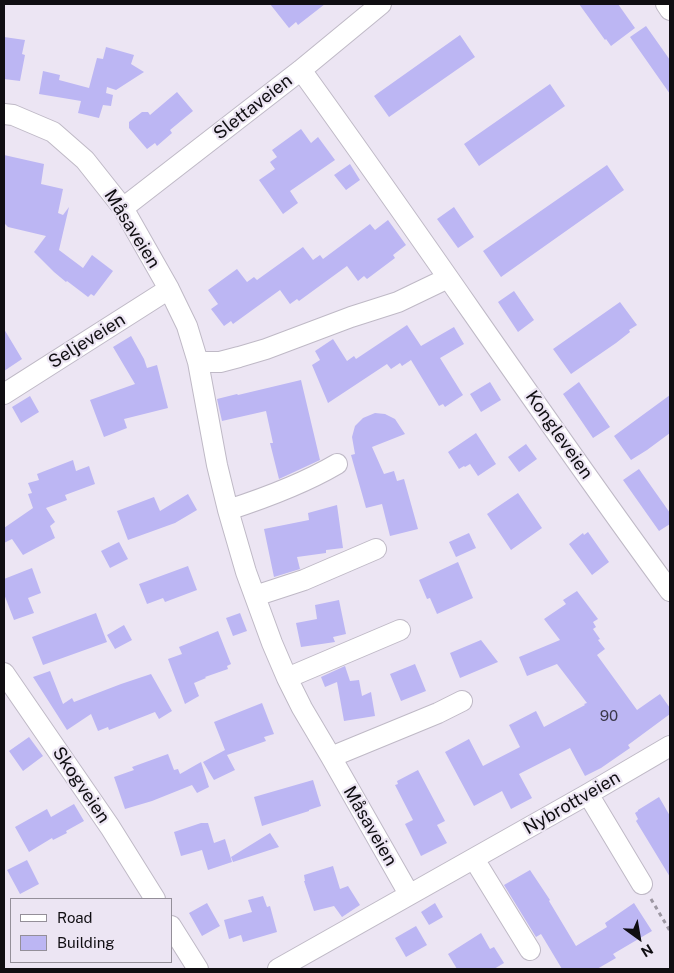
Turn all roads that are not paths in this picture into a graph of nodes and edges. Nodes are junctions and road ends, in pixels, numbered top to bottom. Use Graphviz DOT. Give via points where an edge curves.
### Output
graph roads {
  1 [pos="381,4"];
  2 [pos="666,4"];
  3 [pos="670,10"];
  4 [pos="302,70"];
  5 [pos="4,114"];
  6 [pos="123,208"];
  7 [pos="448,278"];
  8 [pos="169,289"];
  9 [pos="198,362"];
  10 [pos="4,394"];
  11 [pos="337,464"];
  12 [pos="228,510"];
  13 [pos="376,549"];
  14 [pos="670,591"];
  15 [pos="254,596"];
  16 [pos="400,630"];
  17 [pos="4,673"];
  18 [pos="287,678"];
  19 [pos="462,701"];
  20 [pos="670,746"];
  21 [pos="332,757"];
  22 [pos="588,794"];
  23 [pos="474,859"];
  24 [pos="642,884"];
  25 [pos="409,894"];
  26 [pos="154,898"];
  27 [pos="172,928"];
  28 [pos="530,950"];
  29 [pos="198,969"];
  30 [pos="278,969"];
  1 -- 4 [label="street, Slettaveien"];
  2 -- 3 [label="street"];
  4 -- 6 [label="street, Slettaveien"];
  4 -- 7 [label="street, Kongleveien"];
  5 -- 6 [label="street, Måsaveien" via="53,132 85,160"];
  6 -- 8 [label="street, Måsaveien"];
  7 -- 9 [label="street" via="398,302 266,349 220,362"];
  7 -- 14 [label="street, Kongleveien"];
  8 -- 9 [label="street, Måsaveien" via="187,326"];
  8 -- 10 [label="street, Seljeveien"];
  9 -- 12 [label="street, Måsaveien"];
  11 -- 12 [label="street" via="325,472"];
  12 -- 15 [label="street, Måsaveien"];
  13 -- 15 [label="street" via="304,580"];
  15 -- 18 [label="street, Måsaveien"];
  16 -- 18 [label="street"];
  17 -- 26 [label="street, Skogveien" via="110,827"];
  18 -- 21 [label="street, Måsaveien"];
  19 -- 21 [label="street"];
  20 -- 22 [label="street, Nybrottveien"];
  21 -- 25 [label="street, Måsaveien"];
  22 -- 23 [label="street, Nybrottveien"];
  22 -- 24 [label="street"];
  23 -- 25 [label="street, Nybrottveien"];
  23 -- 28 [label="street"];
  25 -- 30 [label="street, Nybrottveien"];
  27 -- 29 [label="street"];
}
